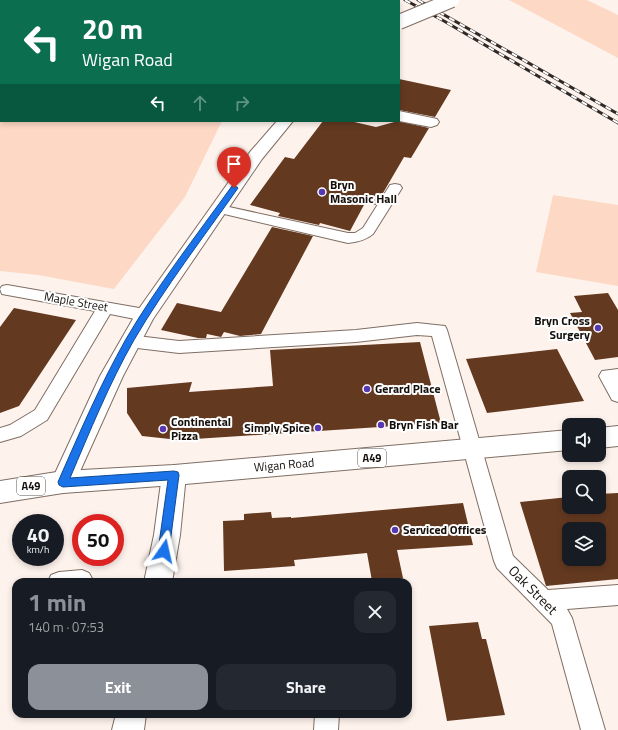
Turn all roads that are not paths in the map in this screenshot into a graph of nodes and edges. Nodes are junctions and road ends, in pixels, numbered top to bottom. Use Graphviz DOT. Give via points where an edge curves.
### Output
graph roads {
  1 [pos="452,0"];
  2 [pos="400,22"];
  3 [pos="400,116"];
  4 [pos="284,122"];
  5 [pos="431,122"];
  6 [pos="395,188"];
  7 [pos="220,209"];
  8 [pos="7,290"];
  9 [pos="106,307"];
  10 [pos="145,315"];
  11 [pos="130,341"];
  12 [pos="618,375"];
  13 [pos="618,395"];
  14 [pos="0,435"];
  15 [pos="618,436"];
  16 [pos="606,437"];
  17 [pos="562,441"];
  18 [pos="473,450"];
  19 [pos="174,475"];
  20 [pos="63,482"];
  21 [pos="0,492"];
  22 [pos="159,578"];
  23 [pos="618,595"];
  24 [pos="544,600"];
  25 [pos="131,718"];
  26 [pos="327,718"];
  27 [pos="128,730"];
  28 [pos="326,730"];
  29 [pos="593,730"];
  1 -- 2 [label="main road, bridge"];
  3 -- 5 [label="main road"];
  4 -- 7 [label="main road" via="256,156"];
  6 -- 7 [label="lane" via="368,231 356,238"];
  7 -- 10 [label="main road"];
  8 -- 9 [label="lane, Maple Street"];
  9 -- 10 [label="lane, Maple Street"];
  9 -- 14 [label="lane" via="41,415 15,431"];
  10 -- 11 [label="main road"];
  11 -- 18 [label="lane, Oak Street" via="179,347 444,329"];
  11 -- 20 [label="main road" via="97,405"];
  12 -- 13 [label="lane" via="608,376"];
  15 -- 16 [label="main road"];
  17 -- 18 [label="main road, Wigan Road / A49"];
  18 -- 19 [label="main road, Wigan Road / A49"];
  18 -- 24 [label="lane, Oak Street" via="504,562"];
  19 -- 20 [label="main road, Wigan Road / A49"];
  19 -- 22 [label="main road"];
  20 -- 21 [label="main road, Wigan Road / A49"];
  23 -- 24 [label="lane"];
  24 -- 29 [label="lane, Oak Street" via="561,618"];
  25 -- 27 [label="main road"];
  26 -- 28 [label="lane"];
}
